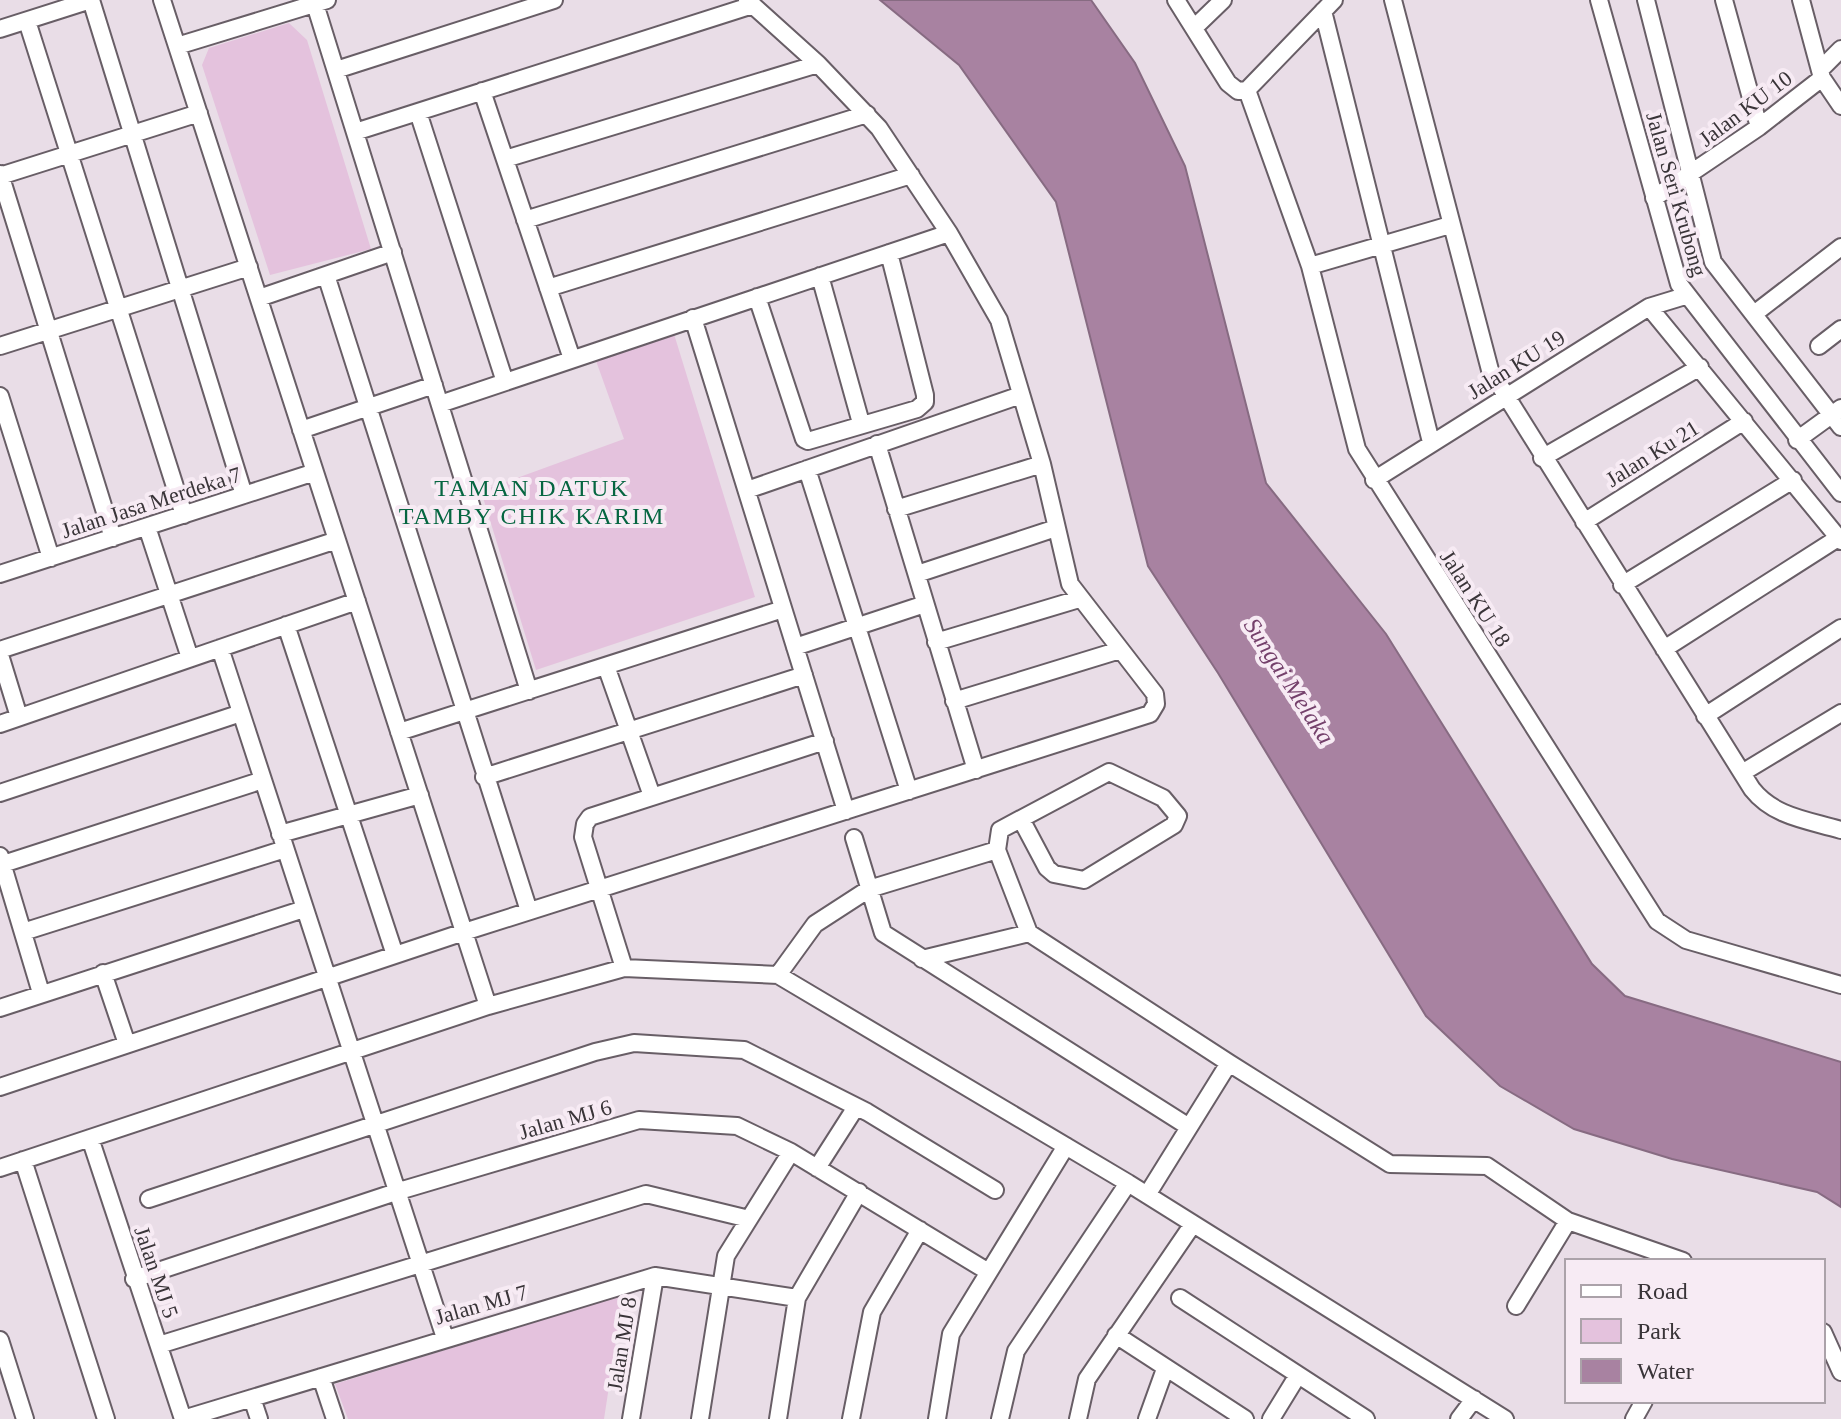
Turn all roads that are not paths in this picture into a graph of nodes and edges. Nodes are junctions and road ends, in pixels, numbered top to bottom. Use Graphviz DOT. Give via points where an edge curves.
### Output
graph roads {
  1 [pos="91,0"];
  2 [pos="162,0"];
  3 [pos="554,0"];
  4 [pos="1176,0"];
  5 [pos="1223,0"];
  6 [pos="1393,0"];
  7 [pos="1599,0"];
  8 [pos="1646,0"];
  9 [pos="1724,0"];
  10 [pos="1801,0"];
  11 [pos="321,2"];
  12 [pos="750,2"];
  13 [pos="1329,6"];
  14 [pos="27,21"];
  15 [pos="1194,28"];
  16 [pos="0,29"];
  17 [pos="177,46"];
  18 [pos="1841,49"];
  19 [pos="818,64"];
  20 [pos="336,70"];
  21 [pos="1821,74"];
  22 [pos="1247,90"];
  23 [pos="482,91"];
  24 [pos="1841,106"];
  25 [pos="418,112"];
  26 [pos="199,113"];
  27 [pos="867,114"];
  28 [pos="1759,127"];
  29 [pos="355,132"];
  30 [pos="134,133"];
  31 [pos="69,154"];
  32 [pos="505,159"];
  33 [pos="1692,174"];
  34 [pos="0,175"];
  35 [pos="911,175"];
  36 [pos="1654,198"];
  37 [pos="525,220"];
  38 [pos="1450,225"];
  39 [pos="949,233"];
  40 [pos="1380,246"];
  41 [pos="1841,247"];
  42 [pos="393,252"];
  43 [pos="889,253"];
  44 [pos="1310,266"];
  45 [pos="249,267"];
  46 [pos="326,275"];
  47 [pos="820,276"];
  48 [pos="548,288"];
  49 [pos="180,289"];
  50 [pos="1685,296"];
  51 [pos="757,297"];
  52 [pos="259,298"];
  53 [pos="1649,307"];
  54 [pos="118,309"];
  55 [pos="1754,314"];
  56 [pos="693,318"];
  57 [pos="1841,329"];
  58 [pos="48,331"];
  59 [pos="0,346"];
  60 [pos="1819,346"];
  61 [pos="572,359"];
  62 [pos="1700,367"];
  63 [pos="505,382"];
  64 [pos="434,385"];
  65 [pos="1021,395"];
  66 [pos="0,396"];
  67 [pos="1505,397"];
  68 [pos="440,404"];
  69 [pos="368,407"];
  70 [pos="1838,417"];
  71 [pos="1744,421"];
  72 [pos="861,423"];
  73 [pos="301,430"];
  74 [pos="1797,440"];
  75 [pos="1431,442"];
  76 [pos="877,444"];
  77 [pos="1542,458"];
  78 [pos="1042,464"];
  79 [pos="807,469"];
  80 [pos="315,472"];
  81 [pos="1374,480"];
  82 [pos="1793,480"];
  83 [pos="747,490"];
  84 [pos="1841,493"];
  85 [pos="244,495"];
  86 [pos="896,509"];
  87 [pos="184,515"];
  88 [pos="1584,522"];
  89 [pos="147,527"];
  90 [pos="1056,528"];
  91 [pos="113,538"];
  92 [pos="337,540"];
  93 [pos="1840,540"];
  94 [pos="51,558"];
  95 [pos="0,574"];
  96 [pos="917,574"];
  97 [pos="1622,585"];
  98 [pos="170,597"];
  99 [pos="1079,599"];
  100 [pos="357,601"];
  101 [pos="925,604"];
  102 [pos="783,609"];
  103 [pos="286,625"];
  104 [pos="855,627"];
  105 [pos="1841,628"];
  106 [pos="936,642"];
  107 [pos="795,647"];
  108 [pos="220,648"];
  109 [pos="1664,649"];
  110 [pos="1120,650"];
  111 [pos="0,652"];
  112 [pos="190,658"];
  113 [pos="606,666"];
  114 [pos="804,675"];
  115 [pos="529,691"];
  116 [pos="954,701"];
  117 [pos="463,712"];
  118 [pos="241,713"];
  119 [pos="1841,713"];
  120 [pos="1705,716"];
  121 [pos="19,717"];
  122 [pos="0,724"];
  123 [pos="629,731"];
  124 [pos="399,732"];
  125 [pos="825,741"];
  126 [pos="976,770"];
  127 [pos="1742,773"];
  128 [pos="484,777"];
  129 [pos="263,780"];
  130 [pos="909,791"];
  131 [pos="0,793"];
  132 [pos="420,795"];
  133 [pos="652,796"];
  134 [pos="846,811"];
  135 [pos="346,815"];
  136 [pos="1021,819"];
  137 [pos="1841,830"];
  138 [pos="854,838"];
  139 [pos="282,841"];
  140 [pos="997,850"];
  141 [pos="1,859"];
  142 [pos="599,888"];
  143 [pos="869,889"];
  144 [pos="304,909"];
  145 [pos="529,911"];
  146 [pos="23,932"];
  147 [pos="464,932"];
  148 [pos="1029,933"];
  149 [pos="395,955"];
  150 [pos="922,959"];
  151 [pos="624,968"];
  152 [pos="103,973"];
  153 [pos="778,975"];
  154 [pos="327,977"];
  155 [pos="1841,985"];
  156 [pos="41,993"];
  157 [pos="488,1006"];
  158 [pos="0,1008"];
  159 [pos="127,1044"];
  160 [pos="351,1051"];
  161 [pos="1229,1063"];
  162 [pos="0,1087"];
  163 [pos="856,1107"];
  164 [pos="376,1124"];
  165 [pos="1189,1127"];
  166 [pos="90,1138"];
  167 [pos="1066,1146"];
  168 [pos="791,1152"];
  169 [pos="23,1160"];
  170 [pos="0,1168"];
  171 [pos="817,1168"];
  172 [pos="1128,1183"];
  173 [pos="995,1190"];
  174 [pos="399,1191"];
  175 [pos="859,1192"];
  176 [pos="1147,1195"];
  177 [pos="149,1199"];
  178 [pos="749,1219"];
  179 [pos="1568,1221"];
  180 [pos="1193,1224"];
  181 [pos="920,1230"];
  182 [pos="1677,1259"];
  183 [pos="422,1264"];
  184 [pos="987,1271"];
  185 [pos="655,1276"];
  186 [pos="134,1279"];
  187 [pos="721,1287"];
  188 [pos="797,1298"];
  189 [pos="1180,1298"];
  190 [pos="1516,1306"];
  191 [pos="1116,1335"];
  192 [pos="1825,1336"];
  193 [pos="445,1338"];
  194 [pos="0,1340"];
  195 [pos="159,1345"];
  196 [pos="1165,1369"];
  197 [pos="1841,1372"];
  198 [pos="1298,1375"];
  199 [pos="321,1377"];
  200 [pos="252,1398"];
  201 [pos="1474,1399"];
  202 [pos="1226,1414"];
  203 [pos="25,1419"];
  204 [pos="106,1419"];
  205 [pos="183,1419"];
  206 [pos="259,1419"];
  207 [pos="335,1419"];
  208 [pos="631,1419"];
  209 [pos="700,1419"];
  210 [pos="778,1419"];
  211 [pos="851,1419"];
  212 [pos="937,1419"];
  213 [pos="1000,1419"];
  214 [pos="1078,1419"];
  215 [pos="1147,1419"];
  216 [pos="1245,1419"];
  217 [pos="1271,1419"];
  218 [pos="1366,1419"];
  219 [pos="1459,1419"];
  220 [pos="1505,1419"];
  1 -- 14 [label="street"];
  1 -- 30 [label="street"];
  2 -- 17 [label="street"];
  3 -- 20 [label="street"];
  4 -- 15 [label="street"];
  5 -- 15 [label="street"];
  6 -- 38 [label="street"];
  7 -- 36 [label="street, Jalan Seri Krubong"];
  8 -- 33 [label="street"];
  9 -- 28 [label="street"];
  10 -- 21 [label="street"];
  11 -- 17 [label="street"];
  11 -- 20 [label="street"];
  12 -- 19 [label="street"];
  12 -- 23 [label="street"];
  13 -- 22 [label="street"];
  13 -- 40 [label="street"];
  14 -- 16 [label="street"];
  14 -- 31 [label="street"];
  15 -- 22 [label="street" via="1228,83 1238,91"];
  17 -- 26 [label="street"];
  18 -- 21 [label="street, Jalan KU 10"];
  19 -- 27 [label="street"];
  19 -- 32 [label="street"];
  20 -- 29 [label="street"];
  21 -- 24 [label="street"];
  21 -- 28 [label="street, Jalan KU 10"];
  22 -- 44 [label="street, Jalan KU 18"];
  23 -- 25 [label="street"];
  23 -- 32 [label="street"];
  25 -- 29 [label="street"];
  25 -- 63 [label="street"];
  26 -- 30 [label="street"];
  26 -- 45 [label="street"];
  27 -- 35 [label="street"];
  27 -- 37 [label="street"];
  28 -- 33 [label="street, Jalan KU 10"];
  29 -- 42 [label="street"];
  30 -- 31 [label="street"];
  30 -- 49 [label="street"];
  31 -- 34 [label="street"];
  31 -- 54 [label="street"];
  32 -- 37 [label="street"];
  33 -- 36 [label="street, Jalan KU 10"];
  33 -- 55 [label="street" via="1713,262"];
  34 -- 58 [label="street"];
  35 -- 39 [label="street"];
  35 -- 48 [label="street"];
  36 -- 50 [label="street, Jalan Seri Krubong"];
  37 -- 48 [label="street"];
  38 -- 40 [label="street"];
  38 -- 67 [label="street" via="1490,370"];
  39 -- 43 [label="street"];
  39 -- 65 [label="street" via="999,320"];
  40 -- 44 [label="street"];
  40 -- 75 [label="street"];
  41 -- 55 [label="street"];
  42 -- 46 [label="street"];
  42 -- 64 [label="street"];
  43 -- 47 [label="street"];
  43 -- 72 [label="street" via="925,402 917,409"];
  44 -- 81 [label="street, Jalan KU 18" via="1357,449"];
  45 -- 49 [label="street"];
  45 -- 52 [label="street"];
  46 -- 52 [label="street"];
  46 -- 69 [label="street"];
  47 -- 51 [label="street"];
  47 -- 72 [label="street"];
  48 -- 61 [label="street"];
  49 -- 54 [label="street"];
  49 -- 85 [label="street"];
  50 -- 53 [label="street, Jalan KU 19"];
  50 -- 74 [label="street, Jalan Seri Krubong"];
  51 -- 56 [label="street"];
  51 -- 72 [label="street" via="800,435 808,441"];
  52 -- 73 [label="street"];
  53 -- 62 [label="street"];
  53 -- 67 [label="street, Jalan KU 19"];
  54 -- 58 [label="street"];
  54 -- 87 [label="street"];
  55 -- 70 [label="street"];
  56 -- 61 [label="street"];
  56 -- 83 [label="street"];
  57 -- 60 [label="street"];
  58 -- 59 [label="street"];
  58 -- 91 [label="street"];
  61 -- 63 [label="street"];
  62 -- 71 [label="street"];
  62 -- 77 [label="street"];
  63 -- 68 [label="street"];
  64 -- 68 [label="street"];
  64 -- 69 [label="street"];
  65 -- 76 [label="street"];
  65 -- 78 [label="street"];
  66 -- 94 [label="street"];
  67 -- 75 [label="street, Jalan KU 19"];
  67 -- 77 [label="street"];
  68 -- 115 [label="street"];
  69 -- 73 [label="street"];
  69 -- 117 [label="street"];
  70 -- 74 [label="street"];
  71 -- 82 [label="street"];
  71 -- 88 [label="street, Jalan Ku 21"];
  73 -- 80 [label="street"];
  74 -- 84 [label="street, Jalan Seri Krubong"];
  75 -- 81 [label="street, Jalan KU 19"];
  76 -- 79 [label="street"];
  76 -- 86 [label="street"];
  77 -- 88 [label="street"];
  78 -- 86 [label="street"];
  78 -- 90 [label="street"];
  79 -- 83 [label="street"];
  79 -- 104 [label="street"];
  80 -- 85 [label="street, Jalan Jasa Merdeka 7"];
  80 -- 92 [label="street"];
  81 -- 155 [label="street, Jalan KU 18" via="1657,921 1686,940"];
  82 -- 93 [label="street"];
  82 -- 97 [label="street"];
  83 -- 102 [label="street"];
  85 -- 87 [label="street, Jalan Jasa Merdeka 7"];
  86 -- 96 [label="street"];
  87 -- 89 [label="street, Jalan Jasa Merdeka 7"];
  88 -- 97 [label="street"];
  89 -- 91 [label="street, Jalan Jasa Merdeka 7"];
  89 -- 98 [label="street"];
  90 -- 96 [label="street"];
  90 -- 99 [label="street"];
  91 -- 94 [label="street, Jalan Jasa Merdeka 7"];
  92 -- 98 [label="street"];
  92 -- 100 [label="street"];
  93 -- 109 [label="street"];
  94 -- 95 [label="street, Jalan Jasa Merdeka 7"];
  96 -- 101 [label="street"];
  97 -- 109 [label="street"];
  98 -- 111 [label="street"];
  98 -- 112 [label="street"];
  99 -- 106 [label="street"];
  99 -- 110 [label="street"];
  100 -- 103 [label="street"];
  100 -- 124 [label="street"];
  101 -- 104 [label="street"];
  101 -- 106 [label="street"];
  102 -- 107 [label="street"];
  102 -- 113 [label="street"];
  103 -- 108 [label="street"];
  103 -- 135 [label="street"];
  104 -- 107 [label="street"];
  104 -- 130 [label="street"];
  105 -- 120 [label="street"];
  106 -- 116 [label="street"];
  107 -- 114 [label="street"];
  108 -- 112 [label="street"];
  108 -- 118 [label="street"];
  109 -- 120 [label="street"];
  110 -- 116 [label="street"];
  110 -- 126 [label="street" via="1155,694 1150,714"];
  111 -- 121 [label="street"];
  112 -- 121 [label="street"];
  113 -- 115 [label="street"];
  113 -- 123 [label="street"];
  114 -- 123 [label="street"];
  114 -- 125 [label="street"];
  115 -- 117 [label="street"];
  116 -- 126 [label="street"];
  117 -- 124 [label="street"];
  117 -- 128 [label="street"];
  118 -- 129 [label="street"];
  118 -- 131 [label="street"];
  119 -- 127 [label="street"];
  120 -- 127 [label="street"];
  121 -- 122 [label="street"];
  123 -- 128 [label="street"];
  123 -- 133 [label="street"];
  124 -- 132 [label="street"];
  125 -- 133 [label="street"];
  125 -- 134 [label="street"];
  126 -- 130 [label="street"];
  127 -- 137 [label="street" via="1763,803"];
  128 -- 145 [label="street"];
  129 -- 139 [label="street"];
  129 -- 141 [label="street"];
  130 -- 134 [label="street"];
  132 -- 135 [label="street"];
  132 -- 147 [label="street"];
  133 -- 142 [label="street" via="590,817 585,824 583,837"];
  134 -- 142 [label="street"];
  135 -- 139 [label="street"];
  135 -- 149 [label="street"];
  136 -- 136 [label="street" via="1109,772 1163,798 1178,816 1161,837 1084,880 1047,868"];
  136 -- 140 [label="street" via="1000,830"];
  138 -- 143 [label="street"];
  139 -- 144 [label="street"];
  139 -- 146 [label="street"];
  140 -- 143 [label="street"];
  140 -- 148 [label="street"];
  141 -- 146 [label="street"];
  142 -- 145 [label="street"];
  142 -- 151 [label="street"];
  143 -- 150 [label="street" via="879,928"];
  143 -- 153 [label="street" via="815,924"];
  144 -- 152 [label="street"];
  144 -- 154 [label="street"];
  145 -- 147 [label="street"];
  146 -- 156 [label="street"];
  147 -- 149 [label="street"];
  147 -- 157 [label="street"];
  148 -- 150 [label="street"];
  148 -- 161 [label="street"];
  149 -- 154 [label="street"];
  150 -- 165 [label="street"];
  151 -- 153 [label="street"];
  151 -- 157 [label="street"];
  152 -- 156 [label="street"];
  152 -- 159 [label="street"];
  153 -- 167 [label="street"];
  154 -- 159 [label="street"];
  154 -- 160 [label="street"];
  156 -- 158 [label="street"];
  157 -- 160 [label="street"];
  159 -- 162 [label="street"];
  160 -- 164 [label="street"];
  160 -- 166 [label="street"];
  161 -- 165 [label="street"];
  161 -- 179 [label="street" via="1390,1164 1487,1166"];
  163 -- 164 [label="street" via="744,1050 634,1043"];
  163 -- 171 [label="street"];
  163 -- 173 [label="street"];
  164 -- 174 [label="street"];
  164 -- 177 [label="street"];
  165 -- 176 [label="street"];
  166 -- 169 [label="street"];
  166 -- 186 [label="street, Jalan MJ 5"];
  167 -- 172 [label="street"];
  167 -- 184 [label="street"];
  168 -- 171 [label="street, Jalan MJ 6"];
  168 -- 174 [label="street, Jalan MJ 6" via="737,1126 639,1120"];
  168 -- 178 [label="street"];
  169 -- 170 [label="street"];
  169 -- 204 [label="street"];
  171 -- 175 [label="street, Jalan MJ 6"];
  172 -- 176 [label="street"];
  172 -- 213 [label="street" via="1016,1351"];
  174 -- 183 [label="street"];
  174 -- 186 [label="street, Jalan MJ 6"];
  175 -- 181 [label="street, Jalan MJ 6"];
  175 -- 188 [label="street"];
  176 -- 180 [label="street"];
  178 -- 183 [label="street" via="646,1194"];
  178 -- 187 [label="street" via="726,1256"];
  179 -- 182 [label="street"];
  179 -- 190 [label="street"];
  180 -- 191 [label="street"];
  180 -- 201 [label="street"];
  181 -- 184 [label="street, Jalan MJ 6"];
  181 -- 211 [label="street" via="872,1312"];
  183 -- 193 [label="street"];
  183 -- 195 [label="street"];
  184 -- 212 [label="street" via="951,1334"];
  185 -- 187 [label="street, Jalan MJ 7"];
  185 -- 193 [label="street, Jalan MJ 7"];
  185 -- 208 [label="street, Jalan MJ 8"];
  186 -- 195 [label="street, Jalan MJ 5"];
  187 -- 188 [label="street, Jalan MJ 7"];
  187 -- 209 [label="street"];
  188 -- 210 [label="street"];
  189 -- 198 [label="street"];
  191 -- 196 [label="street"];
  191 -- 214 [label="street" via="1087,1379"];
  192 -- 197 [label="street"];
  193 -- 199 [label="street, Jalan MJ 7"];
  194 -- 203 [label="street"];
  195 -- 205 [label="street, Jalan MJ 5"];
  196 -- 202 [label="street"];
  196 -- 215 [label="street"];
  198 -- 217 [label="street"];
  198 -- 218 [label="street"];
  199 -- 200 [label="street, Jalan MJ 7"];
  199 -- 207 [label="street"];
  200 -- 205 [label="street, Jalan MJ 7"];
  200 -- 206 [label="street"];
  201 -- 219 [label="street"];
  201 -- 220 [label="street"];
  202 -- 216 [label="street"];
}
